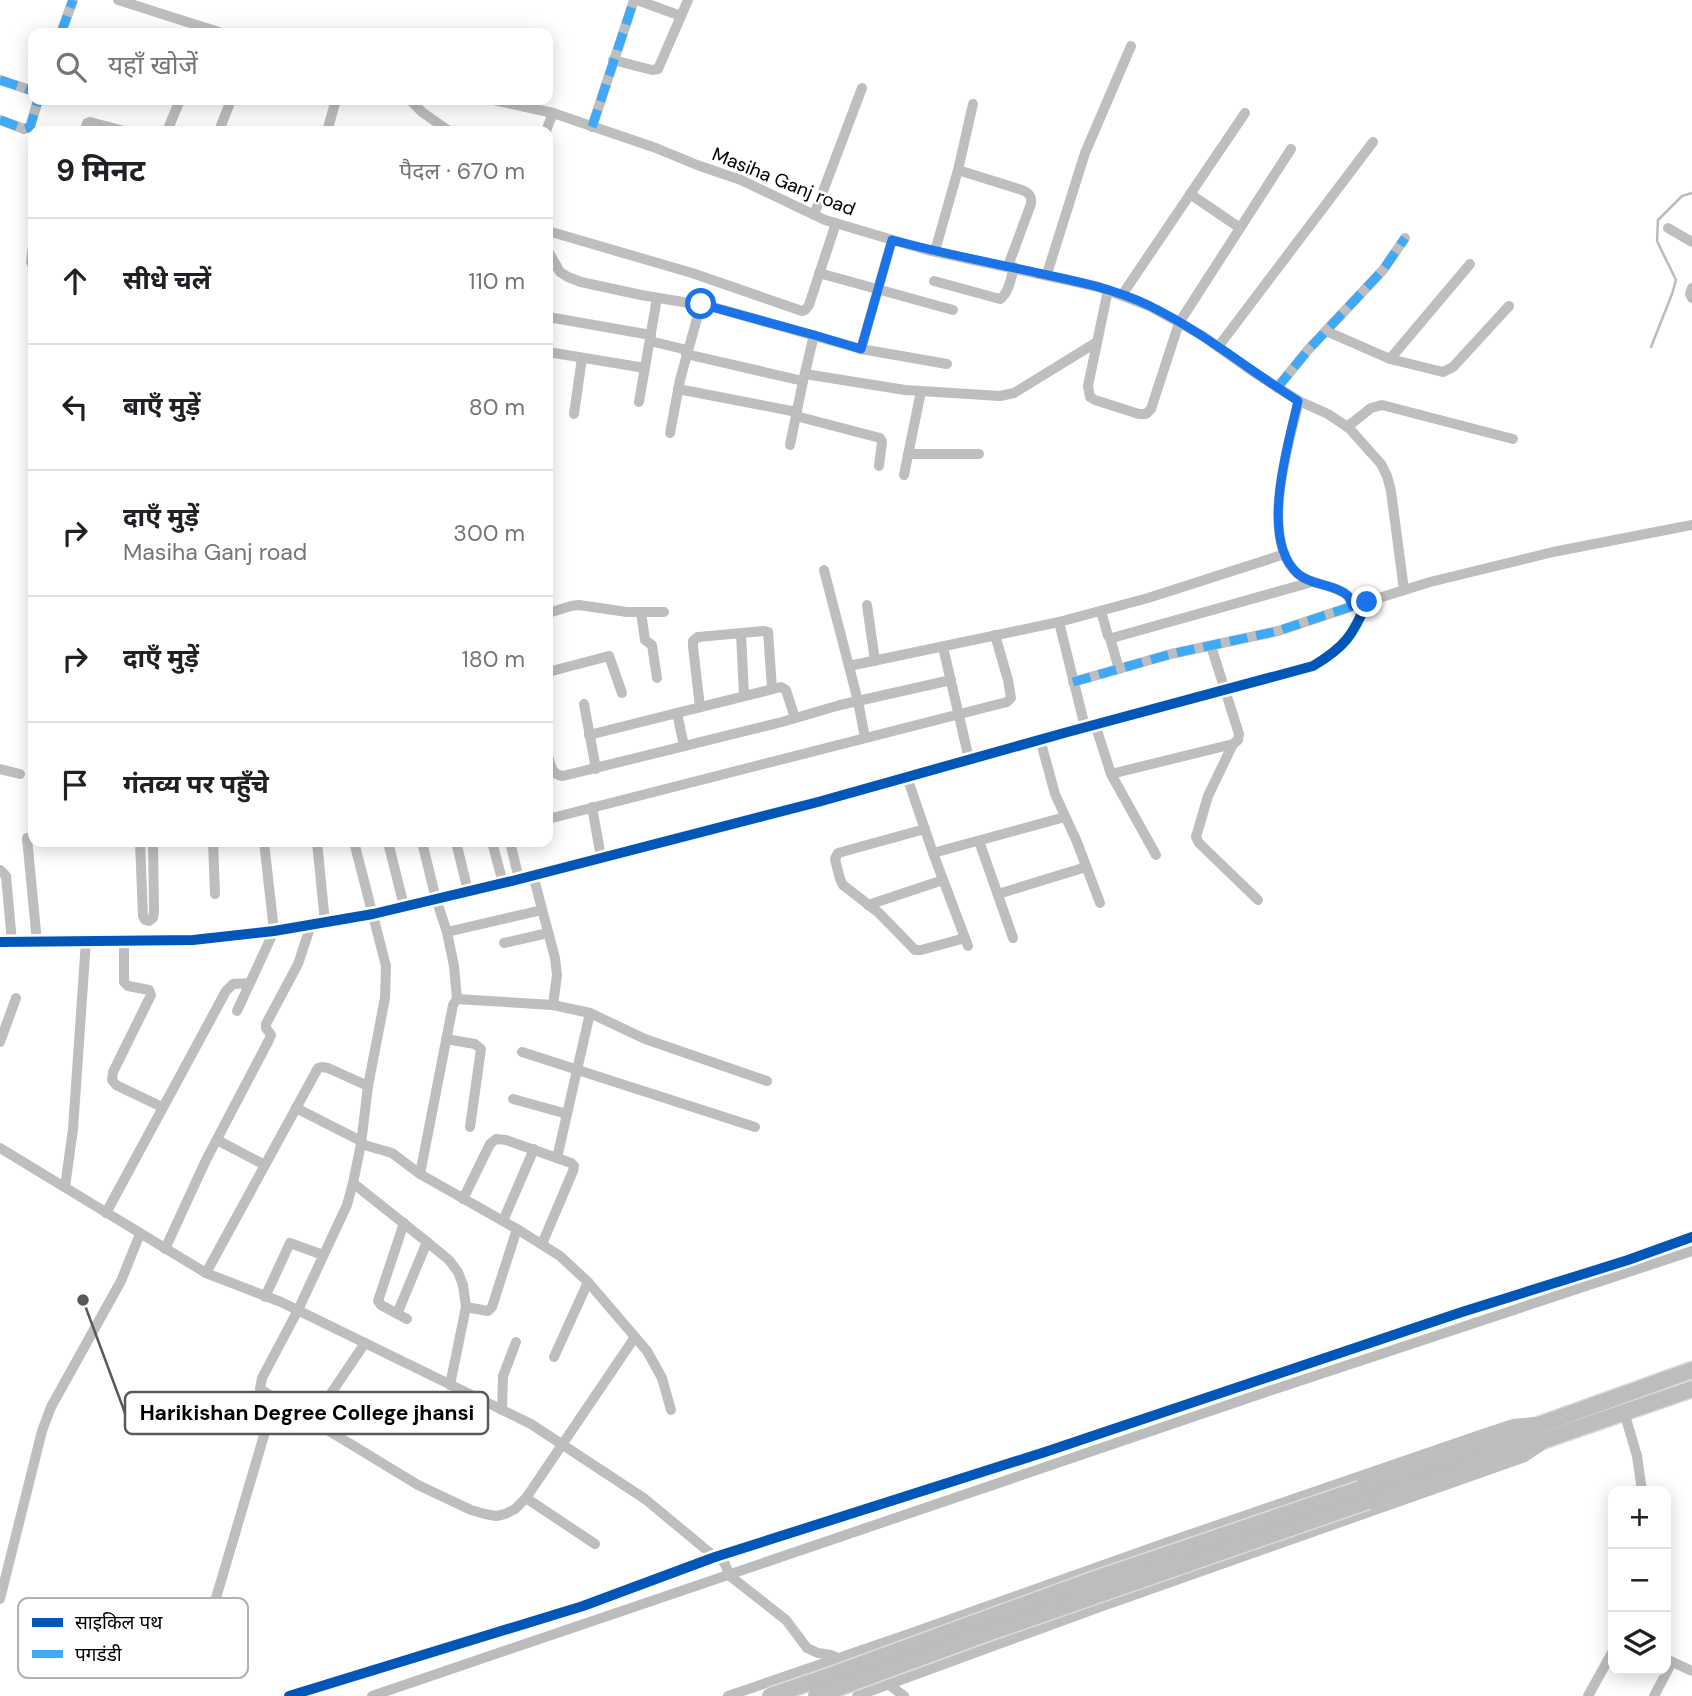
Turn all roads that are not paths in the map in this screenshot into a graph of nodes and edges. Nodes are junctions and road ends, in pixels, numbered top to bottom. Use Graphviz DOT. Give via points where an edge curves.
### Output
graph roads {
  1 [pos="74,0"];
  2 [pos="118,0"];
  3 [pos="635,0"];
  4 [pos="688,0"];
  5 [pos="681,16"];
  6 [pos="63,28"];
  7 [pos="199,28"];
  8 [pos="1131,46"];
  9 [pos="613,60"];
  10 [pos="0,79"];
  11 [pos="862,88"];
  12 [pos="28,89"];
  13 [pos="973,104"];
  14 [pos="37,105"];
  15 [pos="178,105"];
  16 [pos="228,105"];
  17 [pos="335,105"];
  18 [pos="415,105"];
  19 [pos="517,105"];
  20 [pos="553,113"];
  21 [pos="1245,113"];
  22 [pos="0,120"];
  23 [pos="30,126"];
  24 [pos="86,126"];
  25 [pos="105,126"];
  26 [pos="169,126"];
  27 [pos="221,126"];
  28 [pos="328,126"];
  29 [pos="442,126"];
  30 [pos="548,126"];
  31 [pos="592,127"];
  32 [pos="28,128"];
  33 [pos="1373,142"];
  34 [pos="1291,149"];
  35 [pos="958,170"];
  36 [pos="1190,194"];
  37 [pos="814,215"];
  38 [pos="836,223"];
  39 [pos="1240,228"];
  40 [pos="1668,228"];
  41 [pos="553,232"];
  42 [pos="1405,238"];
  43 [pos="892,240"];
  44 [pos="1692,243"];
  45 [pos="935,251"];
  46 [pos="553,260"];
  47 [pos="1470,264"];
  48 [pos="1011,267"];
  49 [pos="819,273"];
  50 [pos="1046,274"];
  51 [pos="934,281"];
  52 [pos="1692,288"];
  53 [pos="878,289"];
  54 [pos="1108,290"];
  55 [pos="1122,295"];
  56 [pos="657,298"];
  57 [pos="1692,298"];
  58 [pos="701,304"];
  59 [pos="1509,306"];
  60 [pos="953,310"];
  61 [pos="553,318"];
  62 [pos="1179,323"];
  63 [pos="1326,331"];
  64 [pos="814,335"];
  65 [pos="650,338"];
  66 [pos="1097,342"];
  67 [pos="1218,347"];
  68 [pos="861,349"];
  69 [pos="687,352"];
  70 [pos="553,353"];
  71 [pos="582,358"];
  72 [pos="1390,359"];
  73 [pos="947,364"];
  74 [pos="645,368"];
  75 [pos="804,377"];
  76 [pos="1277,388"];
  77 [pos="678,389"];
  78 [pos="921,391"];
  79 [pos="1298,401"];
  80 [pos="639,402"];
  81 [pos="574,414"];
  82 [pos="796,414"];
  83 [pos="1347,427"];
  84 [pos="670,433"];
  85 [pos="1513,439"];
  86 [pos="790,445"];
  87 [pos="908,454"];
  88 [pos="979,454"];
  89 [pos="879,466"];
  90 [pos="904,475"];
  91 [pos="1692,525"];
  92 [pos="1285,554"];
  93 [pos="824,570"];
  94 [pos="1312,582"];
  95 [pos="1404,590"];
  96 [pos="1367,602"];
  97 [pos="867,605"];
  98 [pos="1353,606"];
  99 [pos="553,611"];
  100 [pos="1101,611"];
  101 [pos="641,612"];
  102 [pos="664,612"];
  103 [pos="1059,622"];
  104 [pos="741,633"];
  105 [pos="995,635"];
  106 [pos="1110,638"];
  107 [pos="1212,646"];
  108 [pos="943,647"];
  109 [pos="875,661"];
  110 [pos="849,666"];
  111 [pos="1119,669"];
  112 [pos="553,671"];
  113 [pos="657,678"];
  114 [pos="951,680"];
  115 [pos="1073,682"];
  116 [pos="772,688"];
  117 [pos="1225,690"];
  118 [pos="622,693"];
  119 [pos="744,695"];
  120 [pos="858,701"];
  121 [pos="583,704"];
  122 [pos="700,707"];
  123 [pos="677,713"];
  124 [pos="959,715"];
  125 [pos="795,718"];
  126 [pos="1090,726"];
  127 [pos="589,735"];
  128 [pos="865,738"];
  129 [pos="1040,739"];
  130 [pos="1233,744"];
  131 [pos="684,747"];
  132 [pos="969,759"];
  133 [pos="0,769"];
  134 [pos="596,769"];
  135 [pos="553,771"];
  136 [pos="20,774"];
  137 [pos="1111,774"];
  138 [pos="907,777"];
  139 [pos="592,807"];
  140 [pos="1065,817"];
  141 [pos="553,818"];
  142 [pos="925,829"];
  143 [pos="25,838"];
  144 [pos="979,841"];
  145 [pos="140,847"];
  146 [pos="153,847"];
  147 [pos="213,847"];
  148 [pos="265,847"];
  149 [pos="318,847"];
  150 [pos="355,847"];
  151 [pos="389,847"];
  152 [pos="423,847"];
  153 [pos="457,847"];
  154 [pos="493,847"];
  155 [pos="511,847"];
  156 [pos="933,853"];
  157 [pos="1156,855"];
  158 [pos="601,857"];
  159 [pos="1086,867"];
  160 [pos="0,870"];
  161 [pos="533,875"];
  162 [pos="519,879"];
  163 [pos="943,880"];
  164 [pos="503,883"];
  165 [pos="468,891"];
  166 [pos="215,894"];
  167 [pos="998,894"];
  168 [pos="436,899"];
  169 [pos="1258,900"];
  170 [pos="1100,903"];
  171 [pos="868,905"];
  172 [pos="404,906"];
  173 [pos="542,910"];
  174 [pos="373,914"];
  175 [pos="325,922"];
  176 [pos="311,925"];
  177 [pos="274,931"];
  178 [pos="447,932"];
  179 [pos="548,933"];
  180 [pos="1013,939"];
  181 [pos="124,940"];
  182 [pos="86,941"];
  183 [pos="6,942"];
  184 [pos="37,942"];
  185 [pos="504,943"];
  186 [pos="250,983"];
  187 [pos="16,998"];
  188 [pos="457,999"];
  189 [pos="554,1005"];
  190 [pos="237,1011"];
  191 [pos="590,1013"];
  192 [pos="446,1039"];
  193 [pos="0,1042"];
  194 [pos="523,1052"];
  195 [pos="577,1068"];
  196 [pos="767,1081"];
  197 [pos="368,1086"];
  198 [pos="513,1099"];
  199 [pos="162,1107"];
  200 [pos="296,1108"];
  201 [pos="567,1114"];
  202 [pos="470,1127"];
  203 [pos="755,1127"];
  204 [pos="216,1140"];
  205 [pos="361,1142"];
  206 [pos="0,1148"];
  207 [pos="534,1149"];
  208 [pos="557,1158"];
  209 [pos="265,1165"];
  210 [pos="420,1174"];
  211 [pos="353,1183"];
  212 [pos="65,1187"];
  213 [pos="463,1199"];
  214 [pos="106,1213"];
  215 [pos="503,1222"];
  216 [pos="404,1223"];
  217 [pos="517,1229"];
  218 [pos="140,1234"];
  219 [pos="1692,1237"];
  220 [pos="427,1242"];
  221 [pos="542,1244"];
  222 [pos="165,1249"];
  223 [pos="323,1255"];
  224 [pos="206,1273"];
  225 [pos="588,1282"];
  226 [pos="265,1297"];
  227 [pos="466,1307"];
  228 [pos="298,1310"];
  229 [pos="635,1337"];
  230 [pos="516,1342"];
  231 [pos="365,1343"];
  232 [pos="554,1357"];
  233 [pos="1692,1370"];
  234 [pos="450,1385"];
  235 [pos="1692,1389"];
  236 [pos="275,1398"];
  237 [pos="502,1410"];
  238 [pos="671,1410"];
  239 [pos="1624,1412"];
  240 [pos="313,1420"];
  241 [pos="1554,1428"];
  242 [pos="563,1445"];
  243 [pos="1641,1486"];
  244 [pos="1364,1495"];
  245 [pos="526,1498"];
  246 [pos="595,1544"];
  247 [pos="719,1559"];
  248 [pos="216,1598"];
  249 [pos="0,1599"];
  250 [pos="838,1658"];
  251 [pos="1608,1660"];
  252 [pos="1671,1661"];
  253 [pos="1692,1671"];
  254 [pos="1663,1675"];
  255 [pos="880,1689"];
  256 [pos="289,1696"];
  257 [pos="728,1696"];
  258 [pos="770,1696"];
  259 [pos="816,1696"];
  260 [pos="857,1696"];
  261 [pos="904,1696"];
  262 [pos="1588,1696"];
  263 [pos="1654,1696"];
  1 -- 6 [label="street"];
  2 -- 7 [label="street"];
  3 -- 5 [label="street"];
  3 -- 9 [label="street"];
  4 -- 5 [label="street"];
  5 -- 9 [label="street" via="658,69"];
  8 -- 50 [label="street" via="1085,153"];
  9 -- 31 [label="street"];
  10 -- 12 [label="street"];
  11 -- 37 [label="street"];
  13 -- 35 [label="street"];
  14 -- 23 [label="street"];
  15 -- 26 [label="street"];
  16 -- 27 [label="street"];
  17 -- 28 [label="street"];
  18 -- 29 [label="street"];
  19 -- 20 [label="street, Masiha Ganj road"];
  20 -- 30 [label="street"];
  20 -- 31 [label="street, Masiha Ganj road"];
  21 -- 36 [label="street"];
  22 -- 32 [label="street"];
  24 -- 25 [label="street" via="90,122"];
  31 -- 37 [label="street, Masiha Ganj road" via="741,180"];
  33 -- 67 [label="street"];
  34 -- 39 [label="street"];
  35 -- 45 [label="street"];
  35 -- 48 [label="street" via="1030,194"];
  36 -- 39 [label="street"];
  36 -- 55 [label="street"];
  37 -- 38 [label="street, Masiha Ganj road"];
  38 -- 43 [label="street, Masiha Ganj road"];
  38 -- 49 [label="street"];
  39 -- 62 [label="street"];
  40 -- 44 [label="street"];
  41 -- 49 [label="street" via="802,311 809,305"];
  42 -- 63 [label="street" via="1383,270"];
  43 -- 45 [label="street, Masiha Ganj road"];
  43 -- 53 [label="street"];
  45 -- 48 [label="street, Masiha Ganj road"];
  46 -- 56 [label="street" via="560,272 573,280"];
  47 -- 72 [label="street"];
  48 -- 50 [label="street, Masiha Ganj road"];
  48 -- 51 [label="street" via="1006,293 1000,299"];
  49 -- 53 [label="street"];
  50 -- 54 [label="street, Masiha Ganj road"];
  52 -- 57 [label="street"];
  53 -- 60 [label="street"];
  53 -- 68 [label="street"];
  54 -- 55 [label="street, Masiha Ganj road"];
  54 -- 66 [label="street"];
  55 -- 62 [label="street, Masiha Ganj road"];
  56 -- 58 [label="street"];
  56 -- 65 [label="street"];
  58 -- 64 [label="street"];
  58 -- 69 [label="street"];
  59 -- 72 [label="street" via="1449,370"];
  61 -- 65 [label="street"];
  62 -- 66 [label="street" via="1151,409 1143,415 1090,397"];
  62 -- 67 [label="street, Masiha Ganj road"];
  63 -- 72 [label="street"];
  63 -- 76 [label="street"];
  64 -- 68 [label="street"];
  64 -- 75 [label="street"];
  65 -- 69 [label="street"];
  65 -- 74 [label="street"];
  66 -- 78 [label="street" via="1007,396"];
  67 -- 76 [label="street, Masiha Ganj road"];
  68 -- 73 [label="street"];
  69 -- 75 [label="street"];
  69 -- 77 [label="street"];
  70 -- 71 [label="street"];
  71 -- 74 [label="street"];
  71 -- 81 [label="street"];
  74 -- 80 [label="street"];
  75 -- 78 [label="street"];
  75 -- 82 [label="street"];
  76 -- 79 [label="street, Masiha Ganj road"];
  77 -- 82 [label="street"];
  77 -- 84 [label="street"];
  78 -- 87 [label="street"];
  79 -- 83 [label="street, Masiha Ganj road"];
  79 -- 92 [label="street" via="1279,495"];
  82 -- 86 [label="street"];
  82 -- 89 [label="street" via="880,438"];
  83 -- 85 [label="street" via="1382,405"];
  83 -- 95 [label="street, Masiha Ganj road" via="1387,476"];
  87 -- 88 [label="street"];
  87 -- 90 [label="street"];
  91 -- 95 [label="street" via="1553,552"];
  92 -- 94 [label="street" via="1295,572"];
  92 -- 100 [label="street"];
  93 -- 110 [label="street"];
  94 -- 98 [label="street" via="1348,596"];
  94 -- 106 [label="street"];
  95 -- 96 [label="street"];
  96 -- 98 [label="street"];
  96 -- 117 [label="street" via="1353,632 1331,656 1312,666"];
  97 -- 109 [label="street"];
  98 -- 107 [label="street" via="1278,631"];
  99 -- 101 [label="street" via="579,606"];
  100 -- 103 [label="street"];
  100 -- 106 [label="street"];
  101 -- 102 [label="street"];
  101 -- 113 [label="street"];
  103 -- 105 [label="street"];
  103 -- 115 [label="street"];
  104 -- 116 [label="street" via="768,632"];
  104 -- 119 [label="street"];
  104 -- 122 [label="street" via="694,640"];
  105 -- 108 [label="street"];
  105 -- 124 [label="street" via="1010,699"];
  106 -- 111 [label="street"];
  107 -- 111 [label="street"];
  107 -- 117 [label="street"];
  108 -- 109 [label="street"];
  108 -- 114 [label="street"];
  109 -- 110 [label="street"];
  110 -- 120 [label="street"];
  111 -- 115 [label="street"];
  112 -- 118 [label="street" via="610,656"];
  114 -- 120 [label="street"];
  114 -- 124 [label="street"];
  115 -- 126 [label="street"];
  116 -- 119 [label="street"];
  116 -- 125 [label="street" via="785,688"];
  117 -- 126 [label="street"];
  117 -- 130 [label="street" via="1239,734"];
  119 -- 122 [label="street"];
  120 -- 125 [label="street"];
  120 -- 128 [label="street"];
  121 -- 127 [label="street"];
  122 -- 123 [label="street"];
  123 -- 127 [label="street"];
  123 -- 131 [label="street"];
  124 -- 128 [label="street"];
  124 -- 132 [label="street"];
  125 -- 131 [label="street"];
  126 -- 129 [label="street"];
  126 -- 137 [label="street"];
  127 -- 134 [label="street"];
  128 -- 139 [label="street"];
  129 -- 132 [label="street"];
  129 -- 140 [label="street"];
  130 -- 137 [label="street"];
  130 -- 169 [label="street" via="1208,796 1196,837"];
  131 -- 134 [label="street"];
  132 -- 138 [label="street"];
  133 -- 136 [label="street"];
  134 -- 135 [label="street" via="560,776"];
  137 -- 157 [label="street"];
  138 -- 142 [label="street"];
  138 -- 158 [label="street"];
  139 -- 141 [label="street"];
  139 -- 158 [label="street"];
  140 -- 144 [label="street"];
  140 -- 159 [label="street"];
  142 -- 156 [label="street"];
  142 -- 171 [label="street" via="836,855 841,882"];
  143 -- 184 [label="street"];
  144 -- 156 [label="street"];
  144 -- 167 [label="street"];
  145 -- 146 [label="street" via="143,916 149,921 154,912"];
  147 -- 166 [label="street"];
  148 -- 177 [label="street"];
  149 -- 175 [label="street"];
  150 -- 174 [label="street"];
  151 -- 172 [label="street"];
  152 -- 168 [label="street"];
  153 -- 165 [label="street"];
  154 -- 164 [label="street"];
  155 -- 162 [label="street"];
  156 -- 163 [label="street"];
  158 -- 161 [label="street"];
  159 -- 167 [label="street"];
  159 -- 170 [label="street"];
  160 -- 183 [label="street" via="6,876"];
  161 -- 162 [label="street"];
  161 -- 173 [label="street"];
  162 -- 164 [label="street"];
  163 -- 171 [label="street"];
  163 -- 171 [label="street" via="966,942 915,950"];
  164 -- 165 [label="street"];
  165 -- 168 [label="street"];
  167 -- 180 [label="street"];
  168 -- 172 [label="street"];
  168 -- 178 [label="street"];
  172 -- 174 [label="street"];
  173 -- 178 [label="street"];
  173 -- 179 [label="street"];
  174 -- 175 [label="street"];
  174 -- 197 [label="street" via="385,957 386,982"];
  175 -- 176 [label="street"];
  176 -- 177 [label="street"];
  176 -- 204 [label="street" via="298,964 266,1024 270,1040"];
  177 -- 181 [label="street" via="194,940"];
  177 -- 186 [label="street"];
  178 -- 188 [label="street"];
  179 -- 185 [label="street"];
  179 -- 189 [label="street" via="557,967"];
  181 -- 182 [label="street"];
  181 -- 199 [label="street" via="124,982 152,995 112,1080"];
  182 -- 184 [label="street"];
  182 -- 212 [label="street"];
  183 -- 184 [label="street"];
  186 -- 190 [label="street"];
  186 -- 199 [label="street" via="233,984 226,991"];
  187 -- 193 [label="street"];
  188 -- 189 [label="street"];
  188 -- 192 [label="street"];
  189 -- 191 [label="street"];
  191 -- 195 [label="street"];
  191 -- 196 [label="street" via="645,1039"];
  192 -- 202 [label="street" via="481,1049"];
  192 -- 210 [label="street"];
  194 -- 195 [label="street"];
  195 -- 201 [label="street"];
  195 -- 203 [label="street"];
  197 -- 200 [label="street" via="318,1068"];
  197 -- 205 [label="street"];
  198 -- 201 [label="street"];
  199 -- 214 [label="street"];
  200 -- 205 [label="street"];
  200 -- 209 [label="street"];
  201 -- 208 [label="street"];
  204 -- 209 [label="street"];
  204 -- 222 [label="street"];
  205 -- 210 [label="street" via="392,1153"];
  205 -- 211 [label="street"];
  206 -- 212 [label="street"];
  207 -- 208 [label="street"];
  207 -- 213 [label="street" via="493,1141"];
  207 -- 215 [label="street"];
  208 -- 221 [label="street" via="574,1168"];
  209 -- 224 [label="street"];
  210 -- 213 [label="street"];
  211 -- 216 [label="street"];
  211 -- 223 [label="street"];
  212 -- 214 [label="street"];
  213 -- 215 [label="street"];
  214 -- 218 [label="street"];
  215 -- 217 [label="street"];
  216 -- 220 [label="street"];
  216 -- 220 [label="street" via="378,1301 381,1306 402,1316"];
  217 -- 221 [label="street"];
  217 -- 227 [label="street" via="492,1307 484,1311"];
  218 -- 222 [label="street"];
  218 -- 249 [label="street" via="121,1281 46,1419"];
  219 -- 247 [label="street"];
  220 -- 227 [label="street" via="458,1272"];
  221 -- 225 [label="street"];
  222 -- 224 [label="street"];
  223 -- 226 [label="street" via="290,1243"];
  223 -- 228 [label="street"];
  224 -- 226 [label="street"];
  225 -- 229 [label="street"];
  225 -- 232 [label="street"];
  226 -- 228 [label="street"];
  227 -- 234 [label="street"];
  228 -- 231 [label="street"];
  228 -- 236 [label="street" via="260,1382 260,1389"];
  229 -- 238 [label="street" via="662,1378"];
  229 -- 242 [label="street"];
  230 -- 237 [label="street" via="503,1376"];
  231 -- 234 [label="street"];
  231 -- 240 [label="street"];
  233 -- 241 [label="highway"];
  234 -- 237 [label="street"];
  235 -- 239 [label="highway"];
  236 -- 240 [label="street"];
  236 -- 248 [label="street"];
  237 -- 242 [label="street"];
  239 -- 241 [label="highway"];
  239 -- 243 [label="street"];
  240 -- 245 [label="street" via="418,1485 471,1510 496,1516"];
  241 -- 244 [label="highway"];
  241 -- 250 [label="street" via="1513,1424"];
  241 -- 255 [label="street" via="1525,1457"];
  242 -- 245 [label="street"];
  242 -- 247 [label="street" via="645,1499"];
  244 -- 258 [label="highway, bridge" via="1095,1579"];
  244 -- 259 [label="highway, bridge"];
  245 -- 246 [label="street"];
  247 -- 250 [label="street" via="730,1576 786,1620 807,1648"];
  247 -- 256 [label="street"];
  250 -- 255 [label="street"];
  250 -- 257 [label="street"];
  251 -- 262 [label="street"];
  252 -- 253 [label="street"];
  254 -- 263 [label="street"];
  255 -- 260 [label="street"];
  255 -- 261 [label="street"];
}
